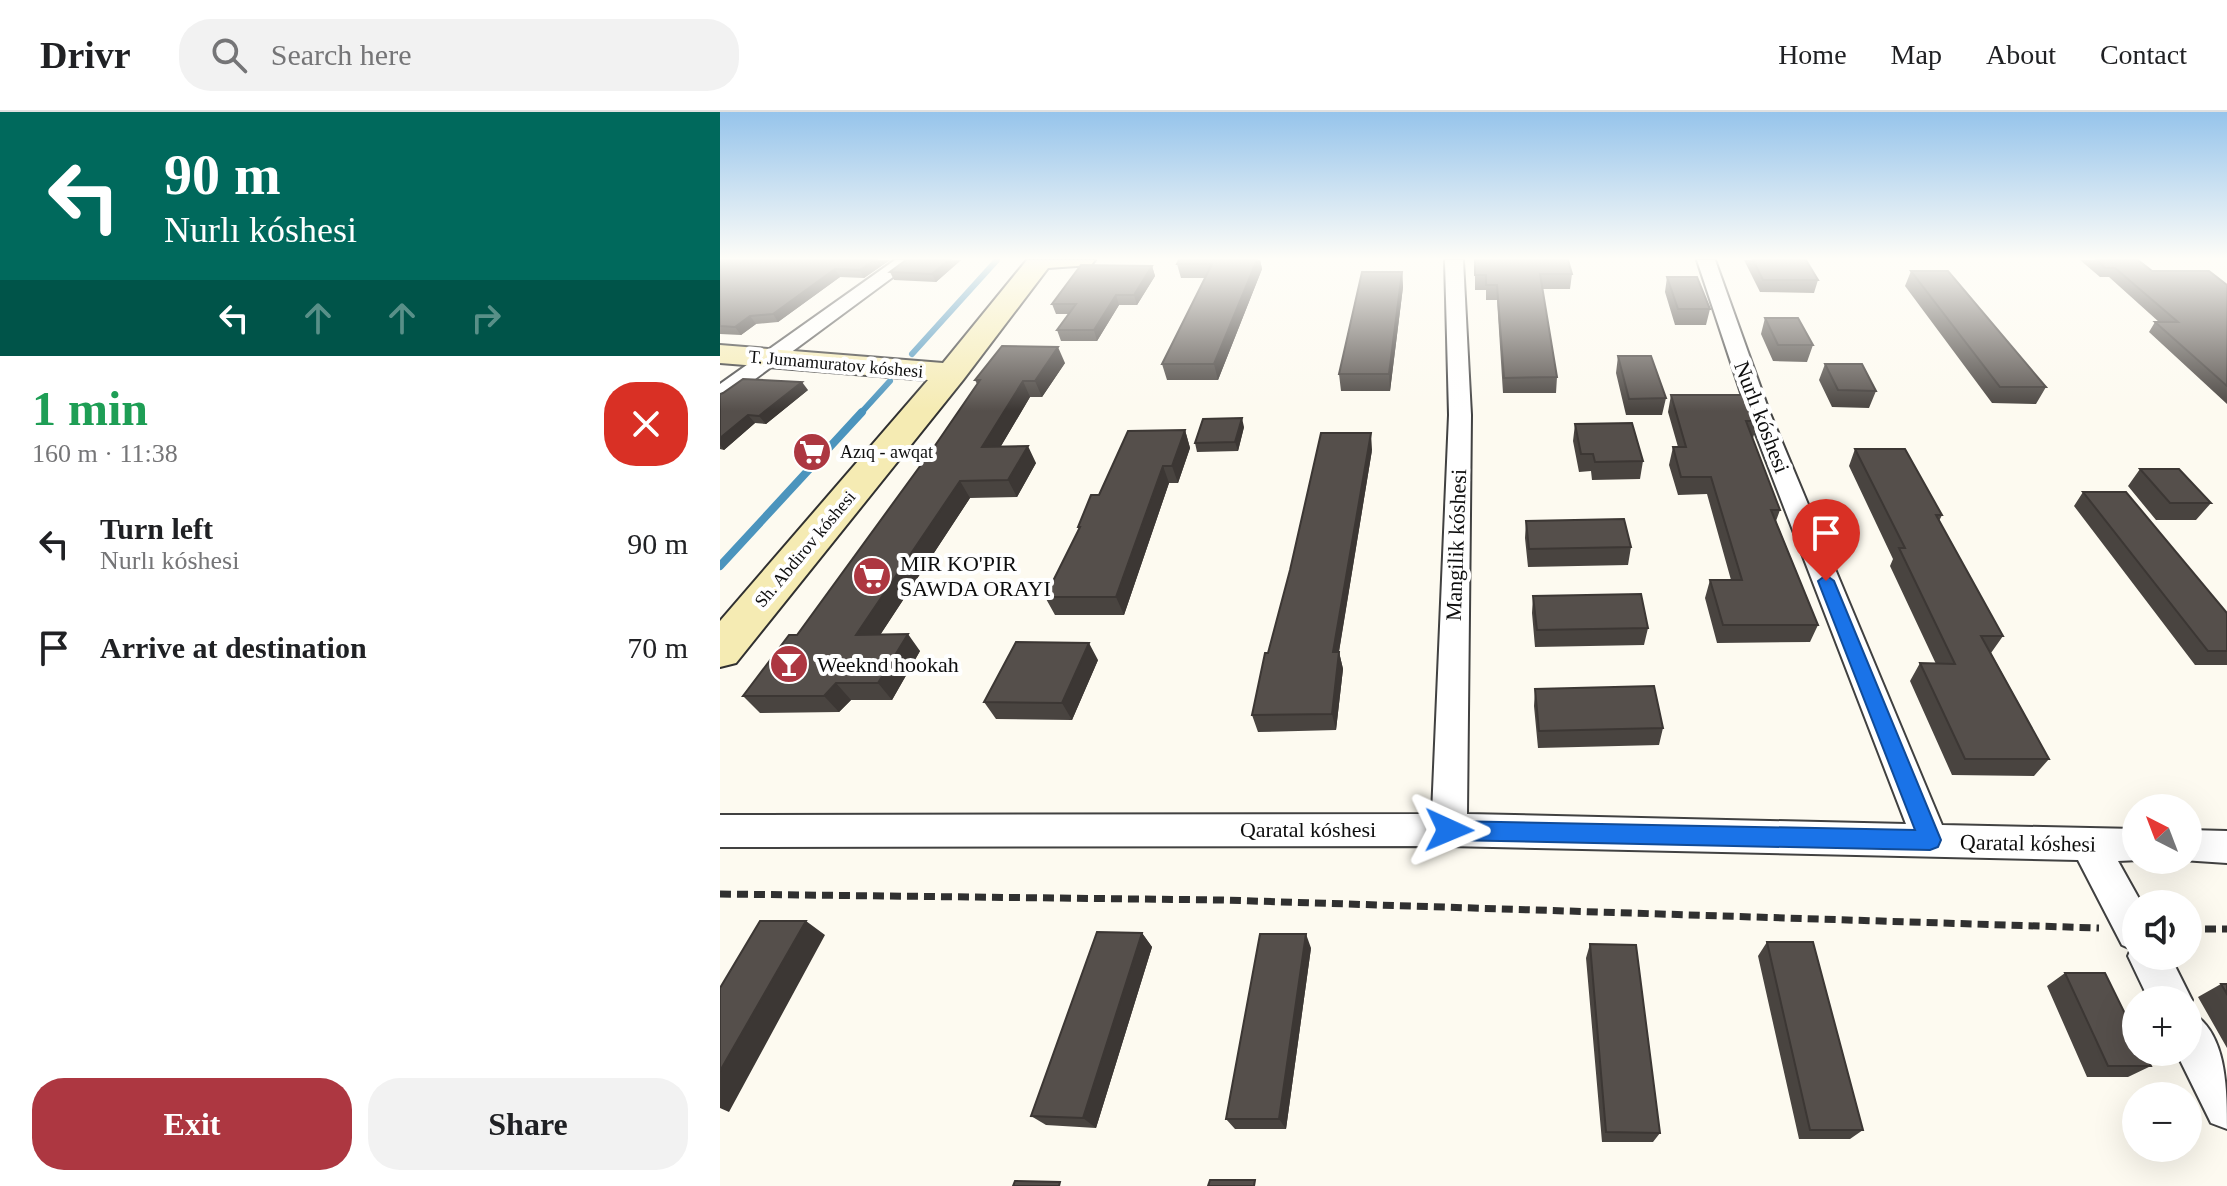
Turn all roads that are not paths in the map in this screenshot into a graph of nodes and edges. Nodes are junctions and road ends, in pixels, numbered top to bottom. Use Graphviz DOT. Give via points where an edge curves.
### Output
graph roads {
  1 [pos="837,310"];
  2 [pos="1002,310"];
  3 [pos="1456,310"];
  4 [pos="1723,310"];
  5 [pos="720,354"];
  6 [pos="770,358"];
  7 [pos="952,373"];
  8 [pos="720,394"];
  9 [pos="720,651"];
  10 [pos="1449,830"];
  11 [pos="720,831"];
  12 [pos="1930,840"];
  13 [pos="2089,844"];
  14 [pos="2122,845"];
  15 [pos="2202,846"];
  16 [pos="2227,847"];
  17 [pos="2122,905"];
  18 [pos="2202,1059"];
  19 [pos="2227,1107"];
  1 -- 6 [label="street"];
  2 -- 7 [label="main road, Sh. Abdirov kóshesi"];
  3 -- 10 [label="street, Mangilik kóshesi" via="1460,415"];
  4 -- 12 [label="street, Nurlı kóshesi" via="1758,411"];
  5 -- 6 [label="main road, T. Jumamuratov kóshesi"];
  6 -- 7 [label="main road, T. Jumamuratov kóshesi"];
  6 -- 8 [label="street"];
  7 -- 9 [label="main road, Sh. Abdirov kóshesi"];
  10 -- 11 [label="street, Qaratal kóshesi"];
  10 -- 12 [label="street, Qaratal kóshesi"];
  12 -- 13 [label="street, Qaratal kóshesi"];
  13 -- 14 [label="street, Qaratal kóshesi"];
  13 -- 17 [label="street"];
  15 -- 16 [label="street"];
  18 -- 19 [label="street"];
}
